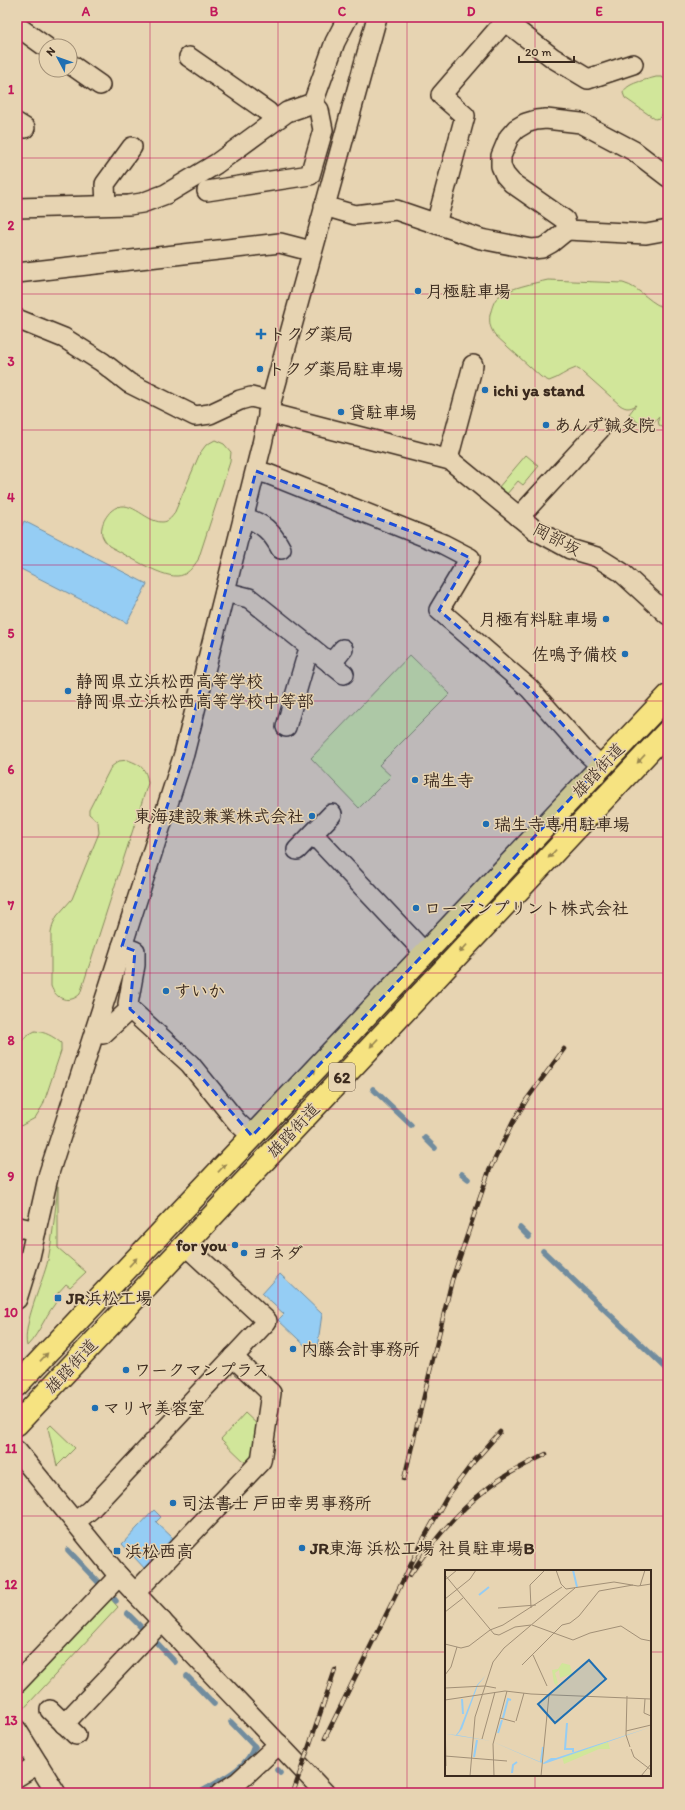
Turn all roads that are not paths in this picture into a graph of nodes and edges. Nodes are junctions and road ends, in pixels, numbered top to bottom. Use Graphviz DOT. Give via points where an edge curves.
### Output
graph roads {
  1 [pos="348,17"];
  2 [pos="377,17"];
  3 [pos="17,26"];
  4 [pos="38,40"];
  5 [pos="189,57"];
  6 [pos="634,64"];
  7 [pos="78,70"];
  8 [pos="100,85"];
  9 [pos="313,103"];
  10 [pos="274,121"];
  11 [pos="132,147"];
  12 [pos="668,177"];
  13 [pos="207,191"];
  14 [pos="106,205"];
  15 [pos="324,206"];
  16 [pos="17,208"];
  17 [pos="436,224"];
  18 [pos="567,230"];
  19 [pos="668,230"];
  20 [pos="311,251"];
  21 [pos="17,273"];
  22 [pos="17,319"];
  23 [pos="473,364"];
  24 [pos="269,408"];
  25 [pos="600,429"];
  26 [pos="448,459"];
  27 [pos="256,471"];
  28 [pos="519,517"];
  29 [pos="244,518"];
  30 [pos="281,549"];
  31 [pos="225,592"];
  32 [pos="668,615"];
  33 [pos="312,649"];
  34 [pos="343,649"];
  35 [pos="668,696"];
  36 [pos="286,727"];
  37 [pos="668,731"];
  38 [pos="601,766"];
  39 [pos="332,814"];
  40 [pos="313,834"];
  41 [pos="297,850"];
  42 [pos="122,946"];
  43 [pos="425,953"];
  44 [pos="130,1009"];
  45 [pos="95,1032"];
  46 [pos="252,1136"];
  47 [pos="22,1228"];
  48 [pos="185,1245"];
  49 [pos="17,1299"];
  50 [pos="233,1357"];
  51 [pos="17,1385"];
  52 [pos="17,1424"];
  53 [pos="17,1451"];
  54 [pos="75,1522"];
  55 [pos="119,1576"];
  56 [pos="135,1593"];
  57 [pos="162,1621"];
  58 [pos="19,1676"];
  59 [pos="50,1710"];
  60 [pos="17,1730"];
  61 [pos="280,1744"];
  62 [pos="38,1764"];
  63 [pos="17,1777"];
  64 [pos="56,1793"];
  65 [pos="221,1793"];
  66 [pos="325,1793"];
  1 -- 9 [label="street" via="335,42"];
  2 -- 15 [label="street"];
  3 -- 4 [label="street"];
  5 -- 10 [label="street" via="268,112"];
  6 -- 17 [label="street" via="588,79 552,58 505,20 441,95 465,116"];
  7 -- 8 [label="street"];
  9 -- 10 [label="street" via="287,112"];
  9 -- 13 [label="street" via="319,110 323,130 310,176"];
  10 -- 14 [label="street" via="216,164 166,194 142,203"];
  11 -- 14 [label="street" via="105,184"];
  12 -- 18 [label="street" via="634,151 581,123 546,119 526,123 509,137 501,156 505,175 512,183 565,220"];
  14 -- 16 [label="street"];
  15 -- 17 [label="street" via="355,215 396,210"];
  15 -- 20 [label="street"];
  17 -- 18 [label="street" via="481,239 532,249 552,243"];
  18 -- 19 [label="street" via="646,234"];
  20 -- 21 [label="street" via="280,243"];
  20 -- 24 [label="street"];
  22 -- 24 [label="street" via="64,338 102,362 129,384 195,416 210,414 251,397"];
  23 -- 26 [label="street"];
  24 -- 26 [label="street"];
  24 -- 27 [label="street"];
  25 -- 28 [label="street"];
  26 -- 28 [label="street, 岡部坂"];
  27 -- 29 [label="street"];
  27 -- 38 [label="street" via="443,544 470,558 439,610 529,688"];
  28 -- 32 [label="street, 岡部坂" via="535,530 570,549 597,557 621,572"];
  29 -- 30 [label="street" via="255,520 266,528 275,537"];
  29 -- 31 [label="street"];
  31 -- 33 [label="street" via="249,598"];
  31 -- 42 [label="street" via="182,760"];
  33 -- 34 [label="street" via="337,669"];
  33 -- 36 [label="street" via="307,655"];
  35 -- 38 [label="main road, 雄踏街道 / 62"];
  37 -- 48 [label="main road, 雄踏街道 / 62, one-way"];
  38 -- 43 [label="main road, 雄踏街道 / 62"];
  39 -- 40 [label="street"];
  40 -- 41 [label="street"];
  40 -- 43 [label="street"];
  42 -- 44 [label="street" via="135,951 128,1004"];
  42 -- 45 [label="street"];
  46 -- 43 [label="main road, 雄踏街道 / 62, one-way"];
  44 -- 45 [label="street" via="103,1034"];
  44 -- 46 [label="street" via="190,1064 237,1122"];
  45 -- 47 [label="street" via="49,1173"];
  51 -- 46 [label="main road, 雄踏街道 / 62, one-way"];
  47 -- 49 [label="street" via="30,1257"];
  48 -- 50 [label="street" via="267,1321"];
  48 -- 52 [label="main road, 雄踏街道 / 62"];
  50 -- 54 [label="street" via="90,1510"];
  50 -- 56 [label="street" via="271,1393 261,1461"];
  53 -- 54 [label="street"];
  54 -- 55 [label="street"];
  55 -- 56 [label="street"];
  55 -- 58 [label="street"];
  56 -- 57 [label="street"];
  57 -- 59 [label="street" via="70,1729"];
  57 -- 61 [label="street"];
  60 -- 62 [label="street"];
  61 -- 65 [label="street" via="238,1782"];
  61 -- 66 [label="street"];
  62 -- 63 [label="street"];
  62 -- 64 [label="street"];
}
